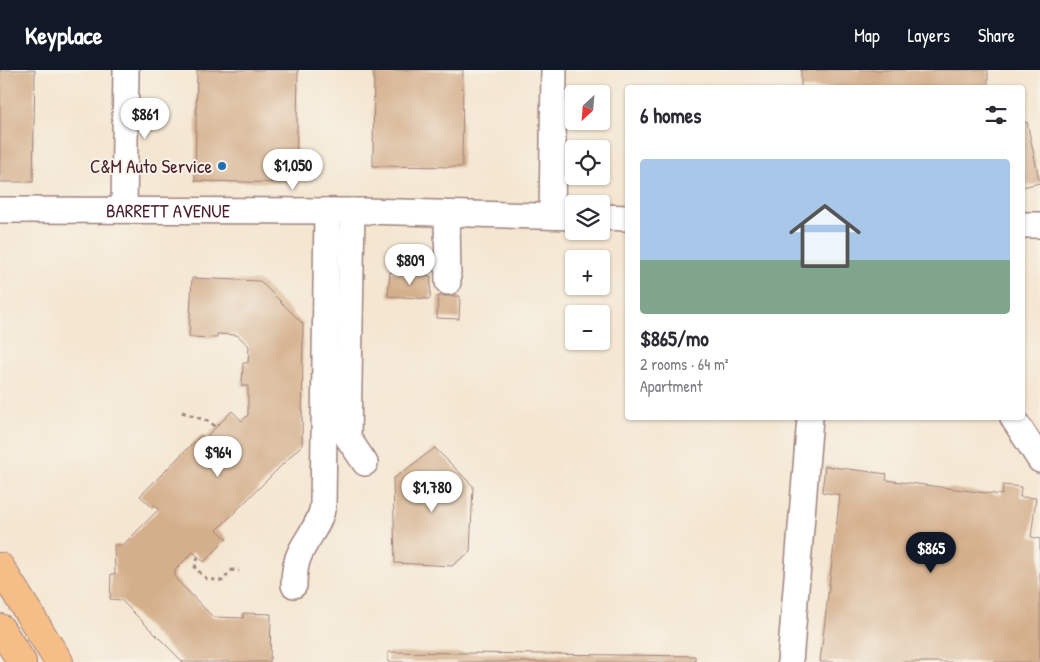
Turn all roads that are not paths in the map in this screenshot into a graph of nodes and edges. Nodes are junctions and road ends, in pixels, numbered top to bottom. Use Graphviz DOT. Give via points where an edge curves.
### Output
graph roads {
  1 [pos="126,70"];
  2 [pos="554,70"];
  3 [pos="124,209"];
  4 [pos="0,210"];
  5 [pos="328,211"];
  6 [pos="352,211"];
  7 [pos="446,215"];
  8 [pos="563,216"];
  9 [pos="610,217"];
  10 [pos="625,218"];
  11 [pos="1025,225"];
  12 [pos="1040,225"];
  13 [pos="448,282"];
  14 [pos="810,420"];
  15 [pos="1014,420"];
  16 [pos="1040,460"];
  17 [pos="365,463"];
  18 [pos="0,567"];
  19 [pos="294,585"];
  20 [pos="0,628"];
  21 [pos="22,662"];
  22 [pos="59,662"];
  23 [pos="790,662"];
  1 -- 3 [label="street"];
  2 -- 8 [label="street"];
  3 -- 4 [label="street, BARRETT AVENUE"];
  3 -- 5 [label="street, BARRETT AVENUE"];
  5 -- 6 [label="street, BARRETT AVENUE"];
  5 -- 19 [label="street" via="323,506 321,518 300,551"];
  6 -- 7 [label="street, BARRETT AVENUE"];
  6 -- 17 [label="street" via="348,438"];
  7 -- 8 [label="street, BARRETT AVENUE"];
  7 -- 13 [label="street"];
  9 -- 10 [label="street"];
  11 -- 12 [label="street"];
  14 -- 23 [label="street"];
  15 -- 16 [label="street"];
  18 -- 22 [label="main road"];
  20 -- 21 [label="main road"];
}
